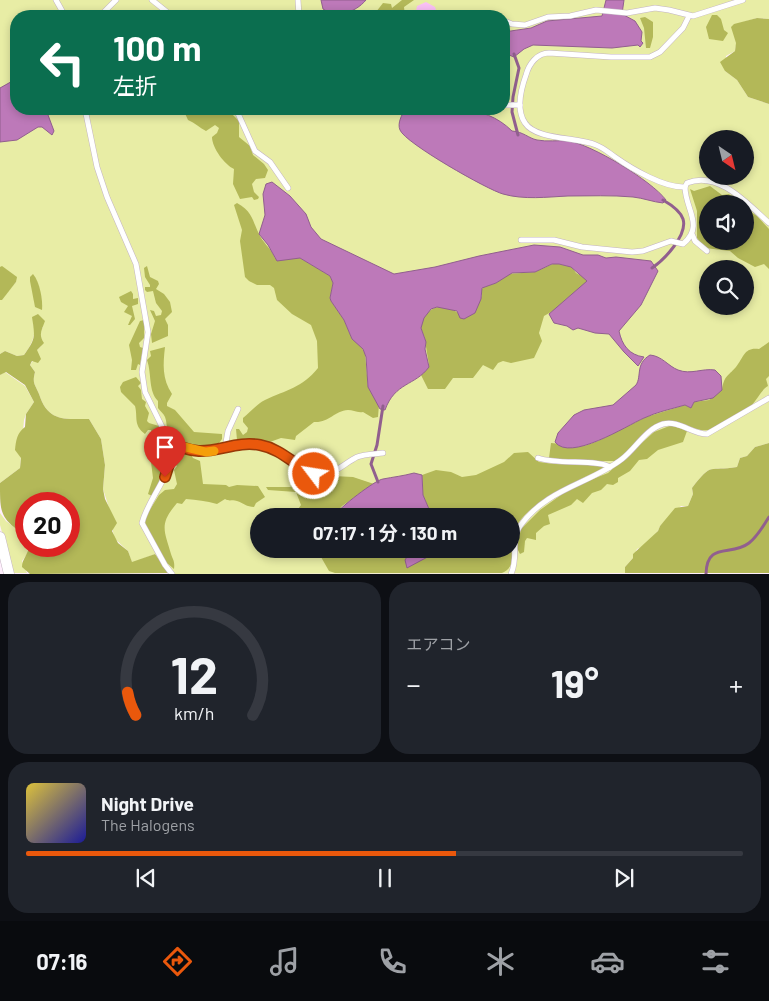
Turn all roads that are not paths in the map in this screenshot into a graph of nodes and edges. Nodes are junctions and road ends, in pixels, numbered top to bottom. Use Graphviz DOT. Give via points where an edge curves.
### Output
graph roads {
  1 [pos="56,0"];
  2 [pos="116,0"];
  3 [pos="152,0"];
  4 [pos="743,0"];
  5 [pos="60,9"];
  6 [pos="106,10"];
  7 [pos="164,10"];
  8 [pos="689,16"];
  9 [pos="510,23"];
  10 [pos="510,105"];
  11 [pos="518,105"];
  12 [pos="86,115"];
  13 [pos="239,115"];
  14 [pos="685,187"];
  15 [pos="288,188"];
  16 [pos="769,223"];
  17 [pos="692,234"];
  18 [pos="521,240"];
  19 [pos="707,251"];
  20 [pos="769,398"];
  21 [pos="238,409"];
  22 [pos="170,441"];
  23 [pos="225,448"];
  24 [pos="383,453"];
  25 [pos="538,458"];
  26 [pos="610,466"];
  27 [pos="0,537"];
  28 [pos="9,574"];
  29 [pos="172,574"];
  30 [pos="511,574"];
  1 -- 5 [label="lane"];
  2 -- 6 [label="lane"];
  3 -- 7 [label="lane"];
  4 -- 8 [label="lane"];
  8 -- 9 [label="lane" via="655,8 623,12 603,10 548,17 525,25"];
  8 -- 11 [label="lane" via="683,28 660,52 650,57 540,55 526,75"];
  10 -- 11 [label="lane"];
  11 -- 14 [label="lane" via="525,123 535,132 596,144 648,176"];
  12 -- 22 [label="lane" via="107,197 136,264 148,332 142,372 145,392"];
  13 -- 15 [label="lane" via="255,151 270,162"];
  14 -- 16 [label="lane" via="699,179 720,184"];
  14 -- 17 [label="lane" via="693,221"];
  17 -- 18 [label="lane" via="680,244 671,241 632,252 582,247 554,240"];
  17 -- 19 [label="lane"];
  20 -- 26 [label="lane" via="707,434 674,423 656,427"];
  21 -- 23 [label="lane" via="228,431"];
  22 -- 23 [label="lane" via="179,447 206,452"];
  22 -- 29 [label="lane" via="172,455 165,477 142,523"];
  23 -- 24 [label="lane" via="260,445 278,451 320,475 358,456"];
  25 -- 26 [label="lane" via="558,463"];
  26 -- 30 [label="lane" via="557,493 526,519 516,533 516,563"];
  27 -- 28 [label="street"];
}
